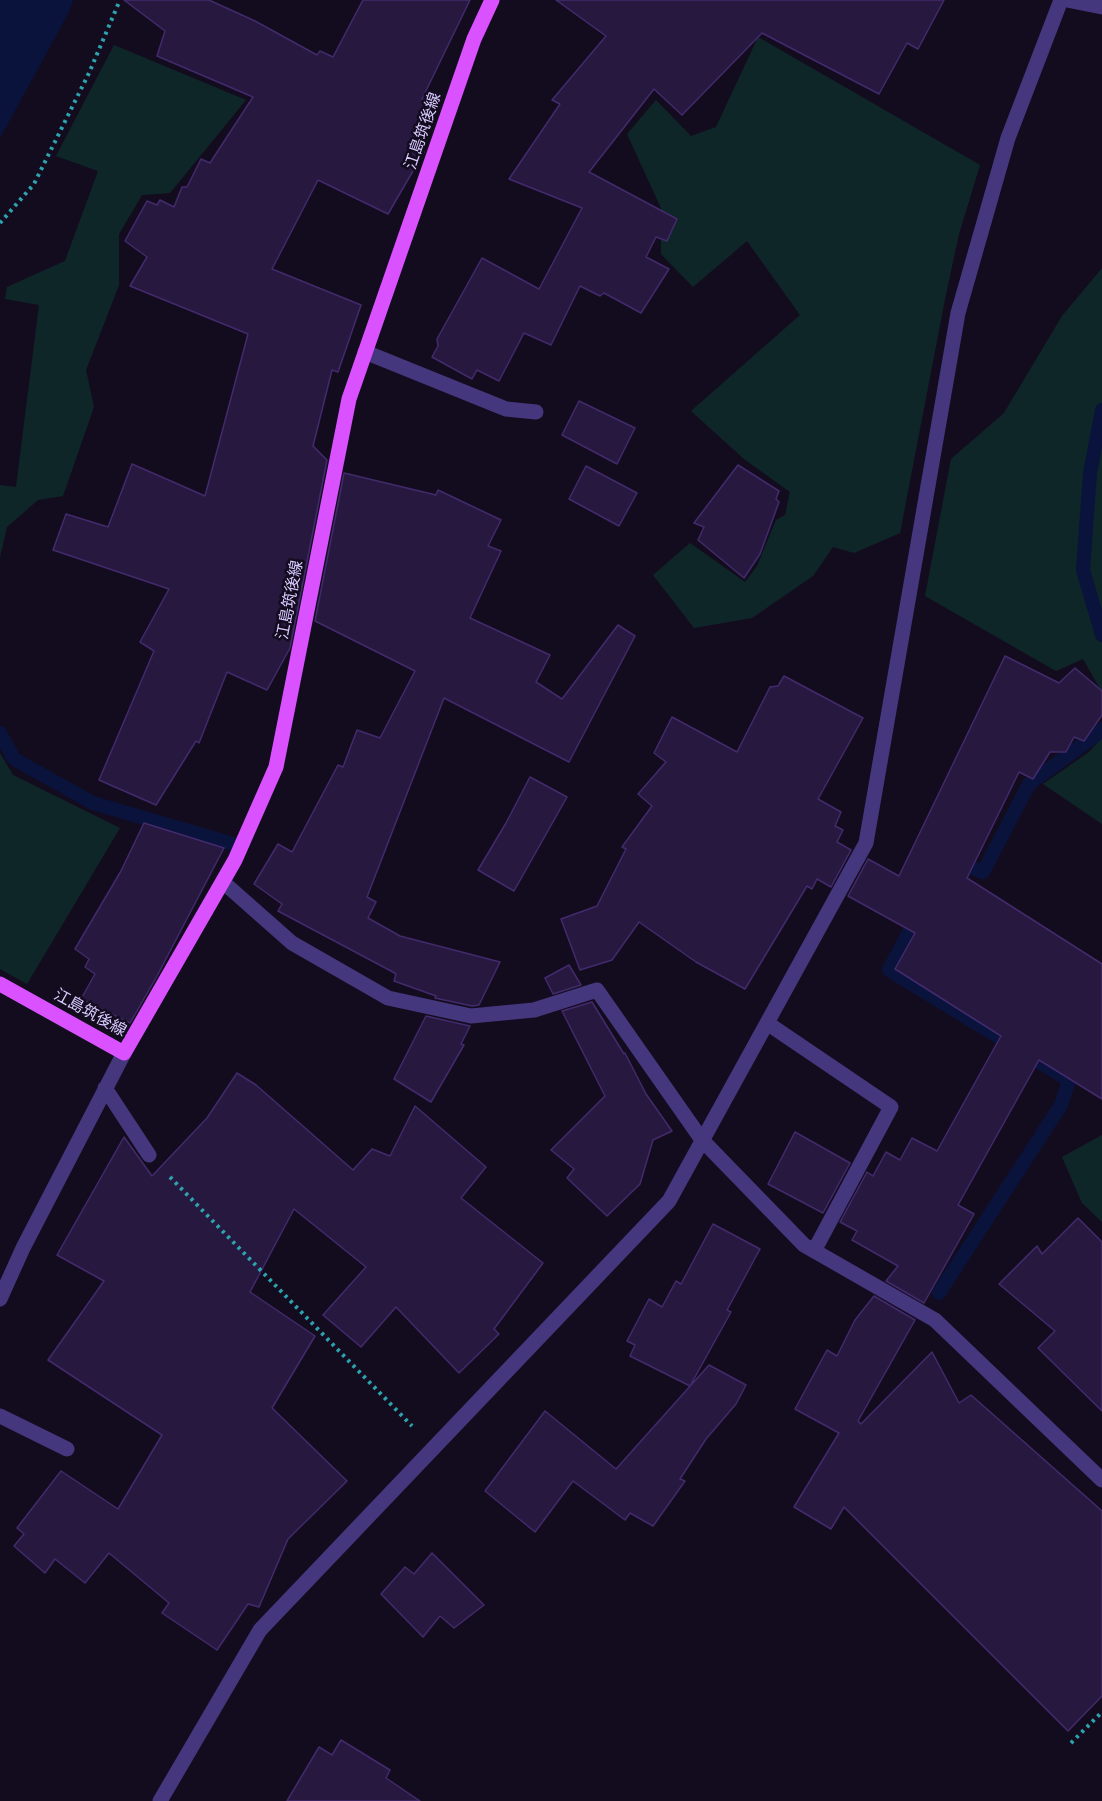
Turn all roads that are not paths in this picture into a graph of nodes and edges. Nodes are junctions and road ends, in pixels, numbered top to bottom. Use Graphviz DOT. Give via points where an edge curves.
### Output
graph roads {
  1 [pos="492,0"];
  2 [pos="1060,0"];
  3 [pos="1067,0"];
  4 [pos="1102,7"];
  5 [pos="365,352"];
  6 [pos="536,412"];
  7 [pos="223,882"];
  8 [pos="0,984"];
  9 [pos="767,1023"];
  10 [pos="124,1053"];
  11 [pos="105,1088"];
  12 [pos="702,1140"];
  13 [pos="148,1155"];
  14 [pos="814,1251"];
  15 [pos="0,1299"];
  16 [pos="0,1416"];
  17 [pos="67,1449"];
  18 [pos="1102,1480"];
  19 [pos="160,1801"];
  1 -- 5 [label="main road, 江島筑後線" via="474,39"];
  2 -- 9 [label="street" via="1008,138 958,313 866,843"];
  3 -- 4 [label="street"];
  5 -- 6 [label="street" via="506,409"];
  5 -- 7 [label="main road, 江島筑後線" via="349,399 276,767"];
  7 -- 10 [label="main road, 江島筑後線"];
  7 -- 12 [label="street" via="292,943 388,998 471,1016 534,1010 597,990"];
  8 -- 10 [label="main road, 江島筑後線"];
  9 -- 12 [label="street"];
  9 -- 14 [label="street" via="891,1107"];
  10 -- 11 [label="street"];
  11 -- 13 [label="street"];
  11 -- 15 [label="street"];
  12 -- 14 [label="street"];
  12 -- 19 [label="street" via="669,1201 260,1630"];
  14 -- 18 [label="street" via="935,1320"];
  16 -- 17 [label="street"];
}
